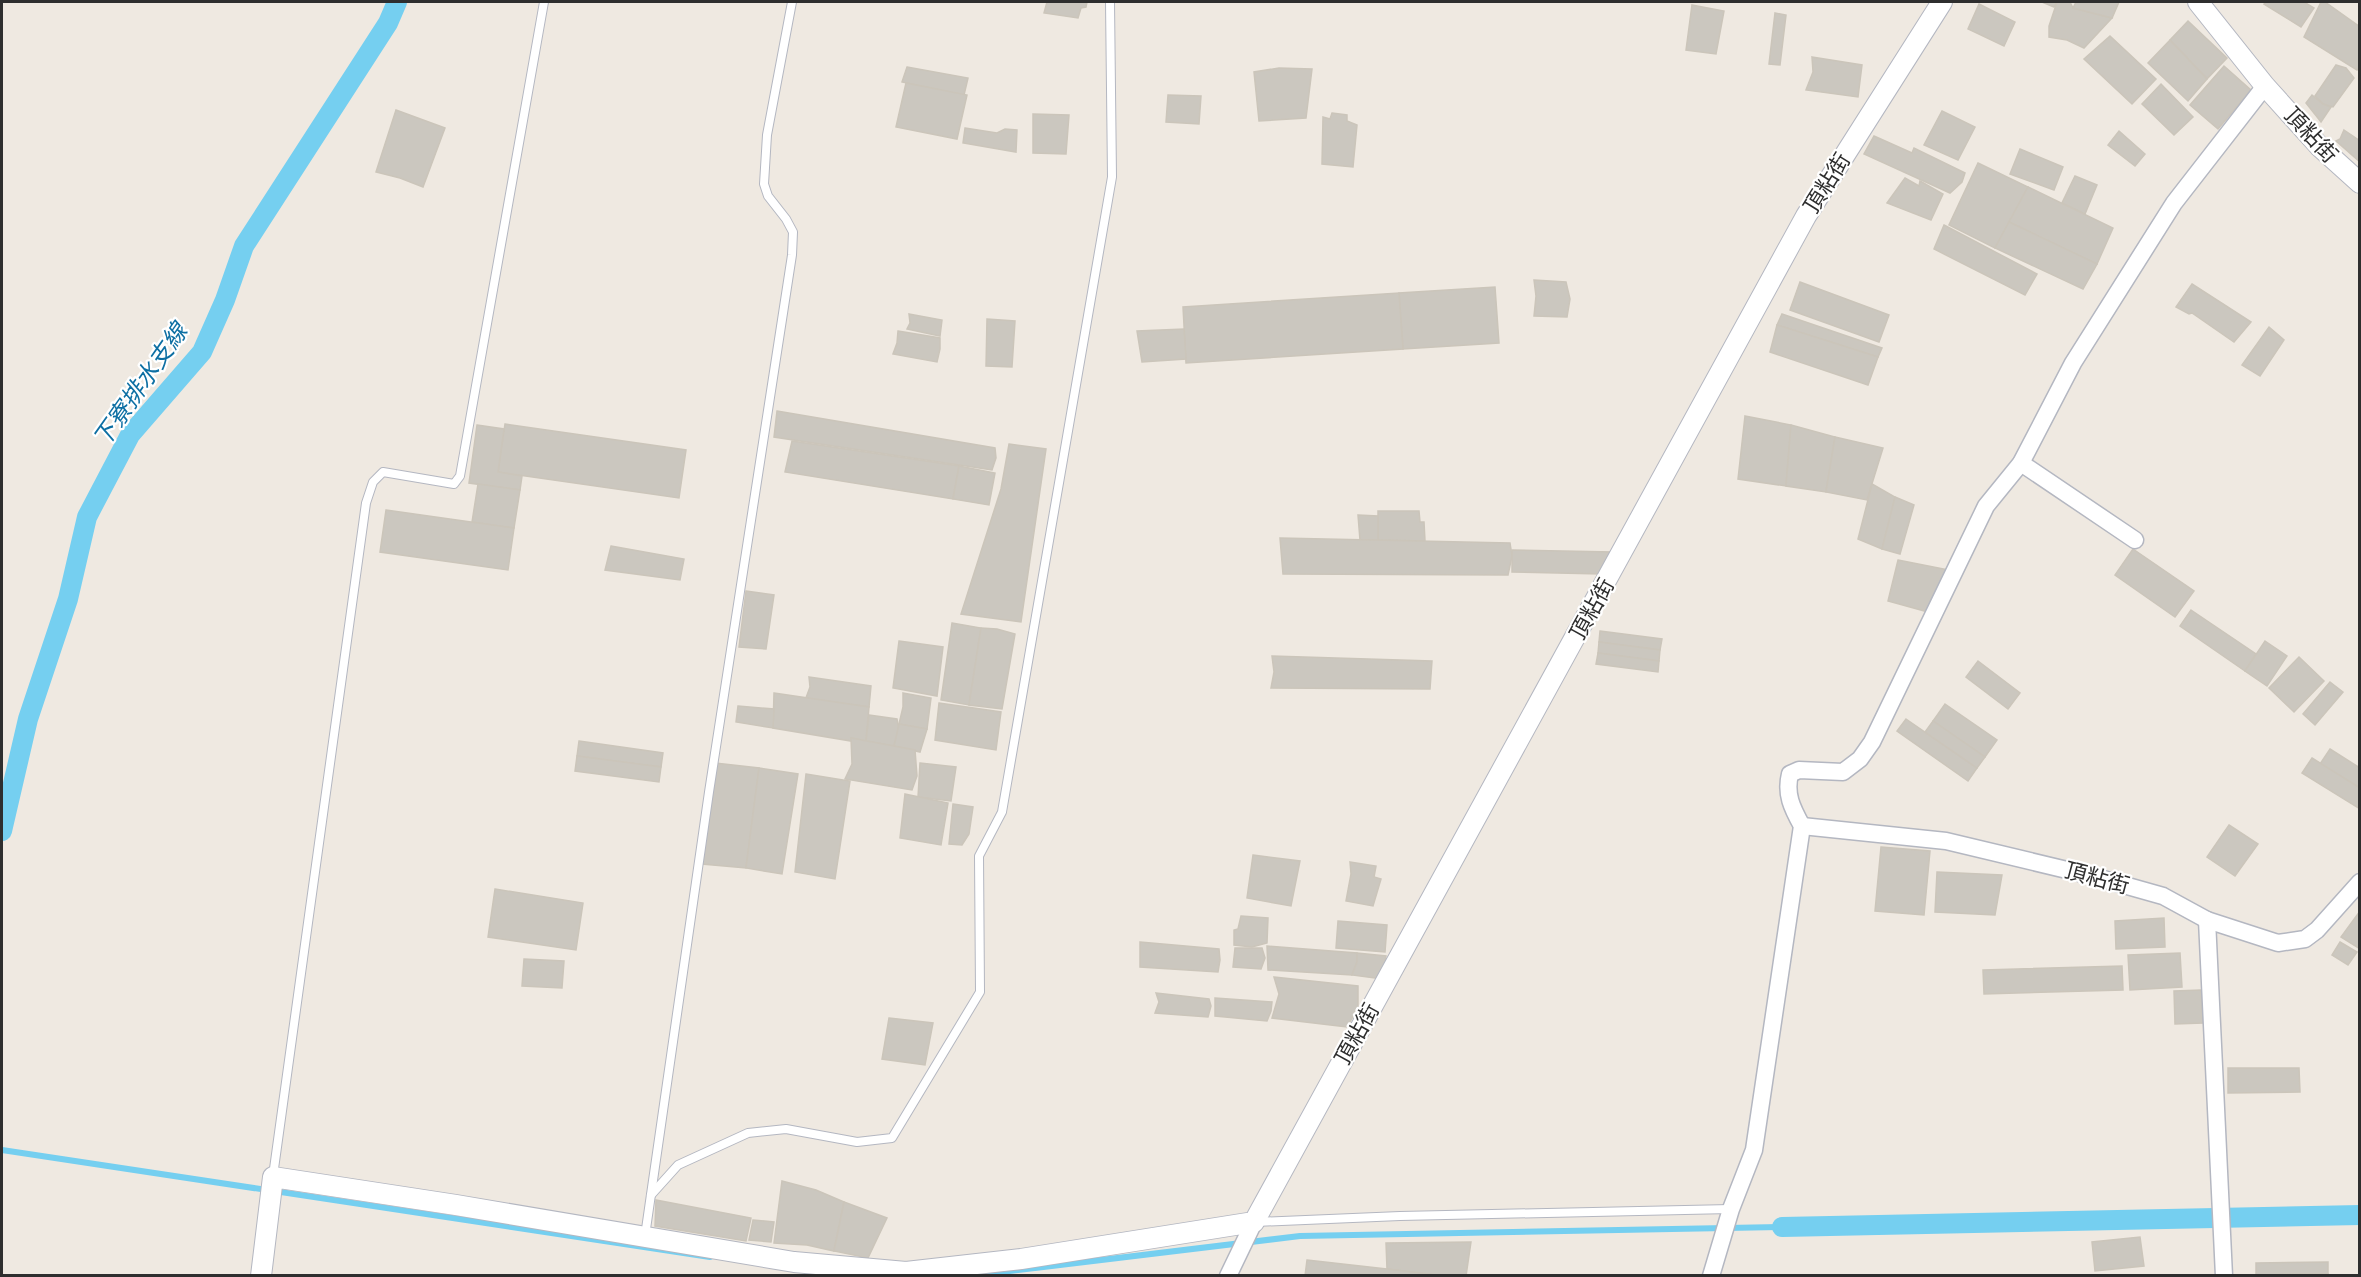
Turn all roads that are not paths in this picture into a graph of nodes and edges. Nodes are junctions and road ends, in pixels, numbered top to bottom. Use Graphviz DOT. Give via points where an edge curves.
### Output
graph roads {
  1 [pos="544,2"];
  2 [pos="792,2"];
  3 [pos="1110,2"];
  4 [pos="1942,2"];
  5 [pos="2198,2"];
  6 [pos="2265,86"];
  7 [pos="2360,183"];
  8 [pos="2021,463"];
  9 [pos="2135,540"];
  10 [pos="1802,826"];
  11 [pos="2360,882"];
  12 [pos="2207,920"];
  13 [pos="272,1186"];
  14 [pos="651,1195"];
  15 [pos="1731,1209"];
  16 [pos="1254,1222"];
  17 [pos="645,1238"];
  18 [pos="261,1275"];
  19 [pos="1228,1275"];
  20 [pos="1711,1275"];
  21 [pos="2224,1275"];
  1 -- 13 [label="lane" via="460,476 454,484 383,472 373,482 366,502"];
  2 -- 14 [label="lane" via="767,135 764,184 793,232 792,255"];
  3 -- 14 [label="lane" via="1112,177 1002,812 979,856 980,992 892,1138 856,1142 786,1129 748,1133 678,1165"];
  4 -- 16 [label="street, 頂粘街" via="1806,216"];
  5 -- 6 [label="street, 頂粘街"];
  6 -- 7 [label="street, 頂粘街" via="2319,146"];
  6 -- 8 [label="street, 頂粘街" via="2174,203 2073,363"];
  8 -- 9 [label="street"];
  8 -- 10 [label="street, 頂粘街" via="1986,506 1866,751 1843,772 1799,770 1790,774 1787,787"];
  10 -- 12 [label="street, 頂粘街" via="1946,841 2163,897"];
  10 -- 15 [label="street" via="1754,1150"];
  11 -- 12 [label="street, 頂粘街" via="2305,939 2278,943"];
  12 -- 21 [label="street"];
  13 -- 17 [label="street" via="456,1204"];
  13 -- 18 [label="street"];
  14 -- 17 [label="lane"];
  15 -- 16 [label="lane"];
  15 -- 20 [label="street"];
  16 -- 17 [label="street" via="1021,1259 906,1272 794,1262"];
  16 -- 19 [label="street"];
}
